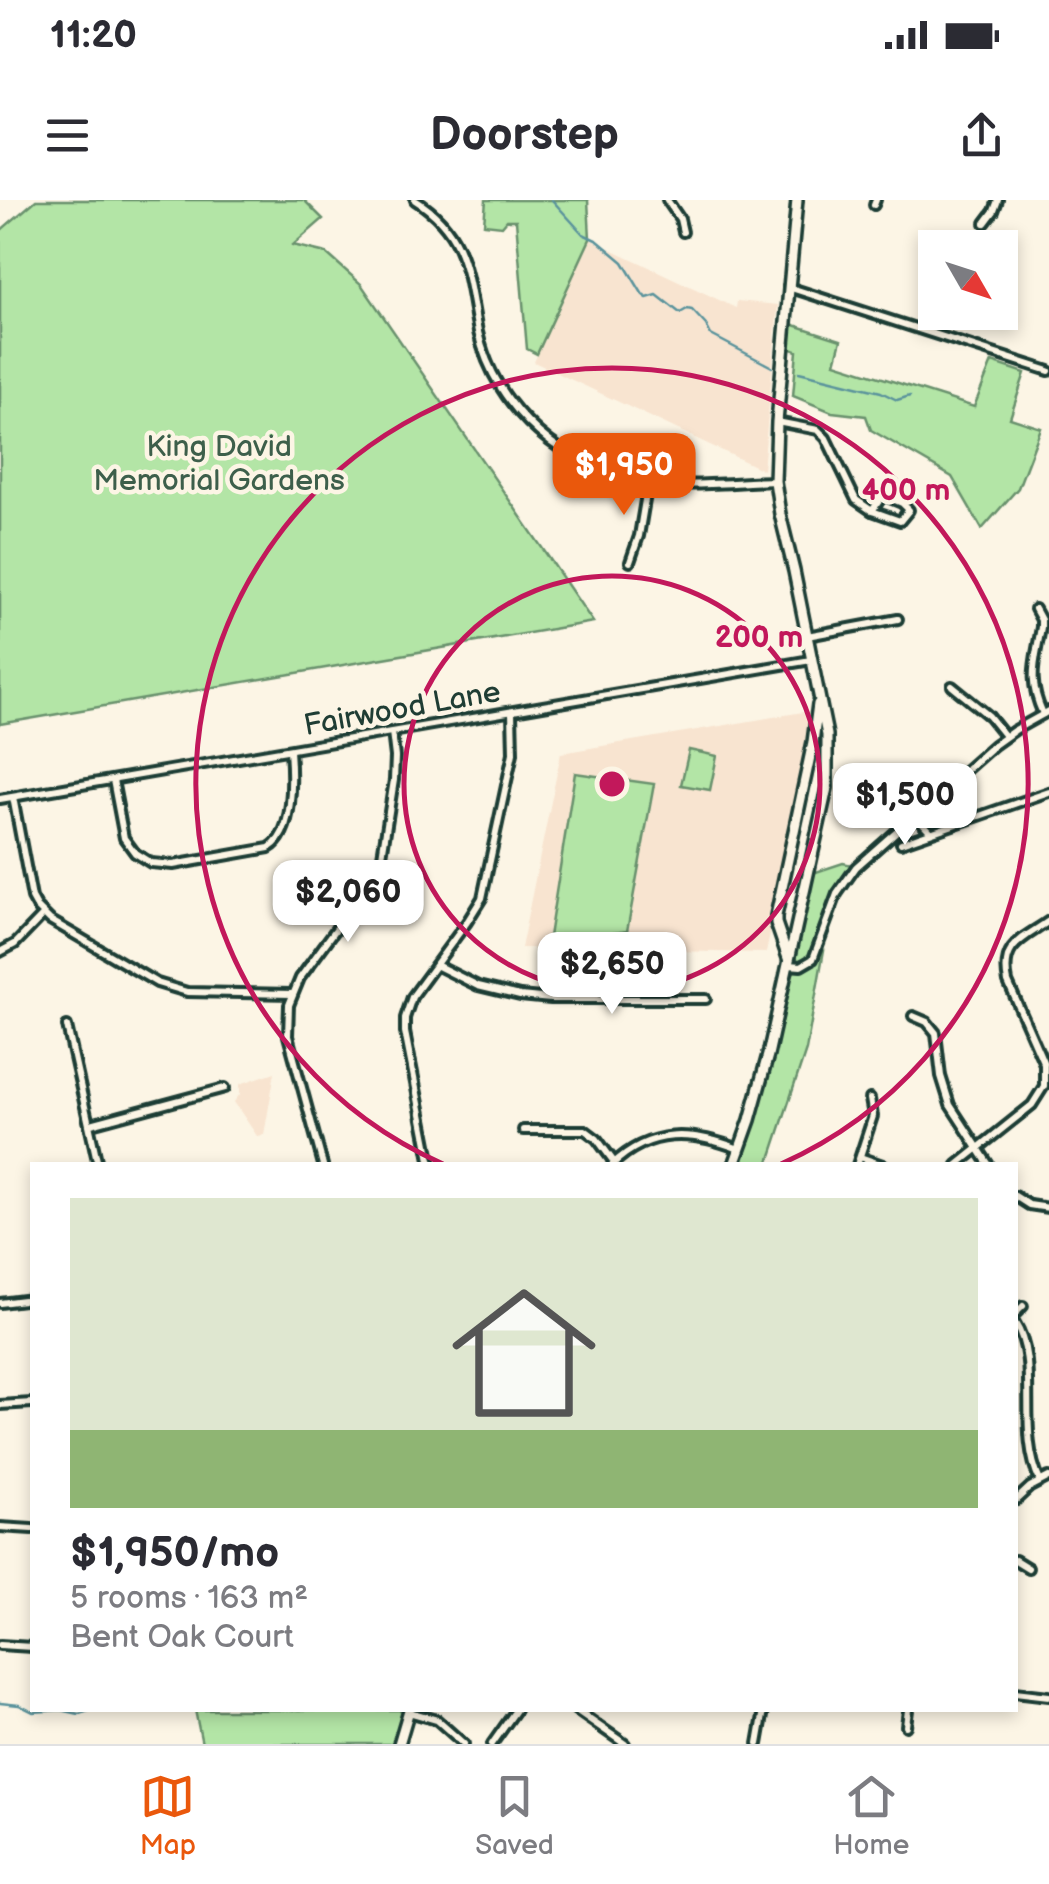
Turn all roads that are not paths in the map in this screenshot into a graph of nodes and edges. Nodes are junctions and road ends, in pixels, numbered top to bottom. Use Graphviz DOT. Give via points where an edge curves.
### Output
graph roads {
  1 [pos="416,200"];
  2 [pos="666,200"];
  3 [pos="797,200"];
  4 [pos="998,200"];
  5 [pos="985,223"];
  6 [pos="683,232"];
  7 [pos="788,287"];
  8 [pos="1049,372"];
  9 [pos="777,422"];
  10 [pos="775,481"];
  11 [pos="648,482"];
  12 [pos="872,511"];
  13 [pos="630,562"];
  14 [pos="1035,609"];
  15 [pos="898,619"];
  16 [pos="806,636"];
  17 [pos="812,660"];
  18 [pos="952,686"];
  19 [pos="819,698"];
  20 [pos="512,712"];
  21 [pos="1046,712"];
  22 [pos="392,732"];
  23 [pos="1005,736"];
  24 [pos="290,750"];
  25 [pos="113,780"];
  26 [pos="1047,792"];
  27 [pos="12,797"];
  28 [pos="0,799"];
  29 [pos="1049,803"];
  30 [pos="915,815"];
  31 [pos="931,832"];
  32 [pos="901,843"];
  33 [pos="43,915"];
  34 [pos="1049,920"];
  35 [pos="780,934"];
  36 [pos="796,938"];
  37 [pos="0,952"];
  38 [pos="436,965"];
  39 [pos="789,965"];
  40 [pos="292,994"];
  41 [pos="706,999"];
  42 [pos="913,1016"];
  43 [pos="67,1026"];
  44 [pos="224,1088"];
  45 [pos="870,1099"];
  46 [pos="91,1124"];
  47 [pos="524,1130"];
  48 [pos="978,1149"];
  49 [pos="740,1150"];
  50 [pos="858,1161"];
  51 [pos="97,1162"];
  52 [pos="322,1162"];
  53 [pos="430,1162"];
  54 [pos="612,1162"];
  55 [pos="616,1162"];
  56 [pos="735,1162"];
  57 [pos="961,1162"];
  58 [pos="987,1162"];
  59 [pos="1018,1198"];
  60 [pos="1049,1208"];
  61 [pos="30,1299"];
  62 [pos="0,1303"];
  63 [pos="1023,1306"];
  64 [pos="1018,1311"];
  65 [pos="1018,1328"];
  66 [pos="30,1403"];
  67 [pos="0,1406"];
  68 [pos="1049,1477"];
  69 [pos="1040,1481"];
  70 [pos="1018,1499"];
  71 [pos="0,1528"];
  72 [pos="30,1528"];
  73 [pos="1018,1562"];
  74 [pos="1028,1568"];
  75 [pos="0,1646"];
  76 [pos="30,1646"];
  77 [pos="1018,1692"];
  78 [pos="1049,1696"];
  79 [pos="409,1712"];
  80 [pos="412,1712"];
  81 [pos="515,1712"];
  82 [pos="579,1712"];
  83 [pos="764,1712"];
  84 [pos="908,1712"];
  85 [pos="906,1726"];
  86 [pos="399,1744"];
  87 [pos="464,1744"];
  88 [pos="492,1744"];
  89 [pos="625,1744"];
  90 [pos="758,1744"];
  1 -- 11 [label="street" via="458,244 484,354 522,415 580,461"];
  2 -- 6 [label="street"];
  3 -- 7 [label="main road"];
  4 -- 5 [label="street"];
  7 -- 8 [label="street"];
  7 -- 9 [label="main road"];
  9 -- 10 [label="main road"];
  9 -- 12 [label="street" via="818,430 856,500"];
  10 -- 11 [label="street"];
  10 -- 16 [label="main road"];
  11 -- 13 [label="street"];
  12 -- 12 [label="street" via="900,521 909,510 883,495"];
  14 -- 21 [label="street" via="1041,627 1032,682"];
  15 -- 16 [label="street"];
  16 -- 17 [label="main road"];
  17 -- 19 [label="main road"];
  17 -- 20 [label="street, Fairwood Lane"];
  18 -- 23 [label="street"];
  19 -- 35 [label="main road" via="776,916"];
  19 -- 36 [label="main road" via="827,788"];
  20 -- 22 [label="street, Fairwood Lane"];
  20 -- 38 [label="street" via="513,753 484,892"];
  21 -- 23 [label="street"];
  22 -- 24 [label="street, Fairwood Lane"];
  22 -- 40 [label="street" via="394,780 375,876"];
  23 -- 30 [label="street"];
  24 -- 25 [label="street, Fairwood Lane"];
  24 -- 25 [label="street" via="284,832 269,848 192,861 144,860 122,831"];
  25 -- 27 [label="street, Fairwood Lane"];
  26 -- 29 [label="street"];
  26 -- 31 [label="street"];
  27 -- 28 [label="street, Fairwood Lane"];
  27 -- 33 [label="street" via="28,886"];
  30 -- 31 [label="street"];
  30 -- 39 [label="street" via="849,874 813,959"];
  31 -- 32 [label="street"];
  33 -- 37 [label="street"];
  33 -- 40 [label="street" via="174,990"];
  34 -- 48 [label="street" via="1016,943 1006,969 1044,1064 1044,1086 1032,1105"];
  35 -- 36 [label="main road"];
  35 -- 39 [label="main road"];
  36 -- 39 [label="main road"];
  38 -- 41 [label="street" via="487,990 520,996"];
  38 -- 53 [label="street" via="410,1002 405,1028"];
  39 -- 49 [label="main road"];
  40 -- 52 [label="street" via="288,1036"];
  42 -- 48 [label="street" via="936,1033 944,1090"];
  43 -- 46 [label="street"];
  44 -- 46 [label="street"];
  45 -- 50 [label="street" via="873,1116"];
  46 -- 51 [label="street"];
  47 -- 54 [label="street" via="584,1130"];
  48 -- 57 [label="street"];
  48 -- 58 [label="street"];
  49 -- 55 [label="street" via="683,1136 639,1144"];
  49 -- 56 [label="main road"];
  59 -- 60 [label="street"];
  61 -- 62 [label="street"];
  63 -- 64 [label="street"];
  65 -- 69 [label="street" via="1026,1352 1028,1440"];
  66 -- 67 [label="street"];
  68 -- 69 [label="street"];
  69 -- 70 [label="street"];
  71 -- 72 [label="street"];
  73 -- 74 [label="street"];
  75 -- 76 [label="street"];
  77 -- 78 [label="street"];
  79 -- 86 [label="main road"];
  80 -- 87 [label="street" via="437,1720"];
  81 -- 88 [label="street"];
  82 -- 89 [label="street"];
  83 -- 90 [label="street"];
  84 -- 85 [label="street"];
}
